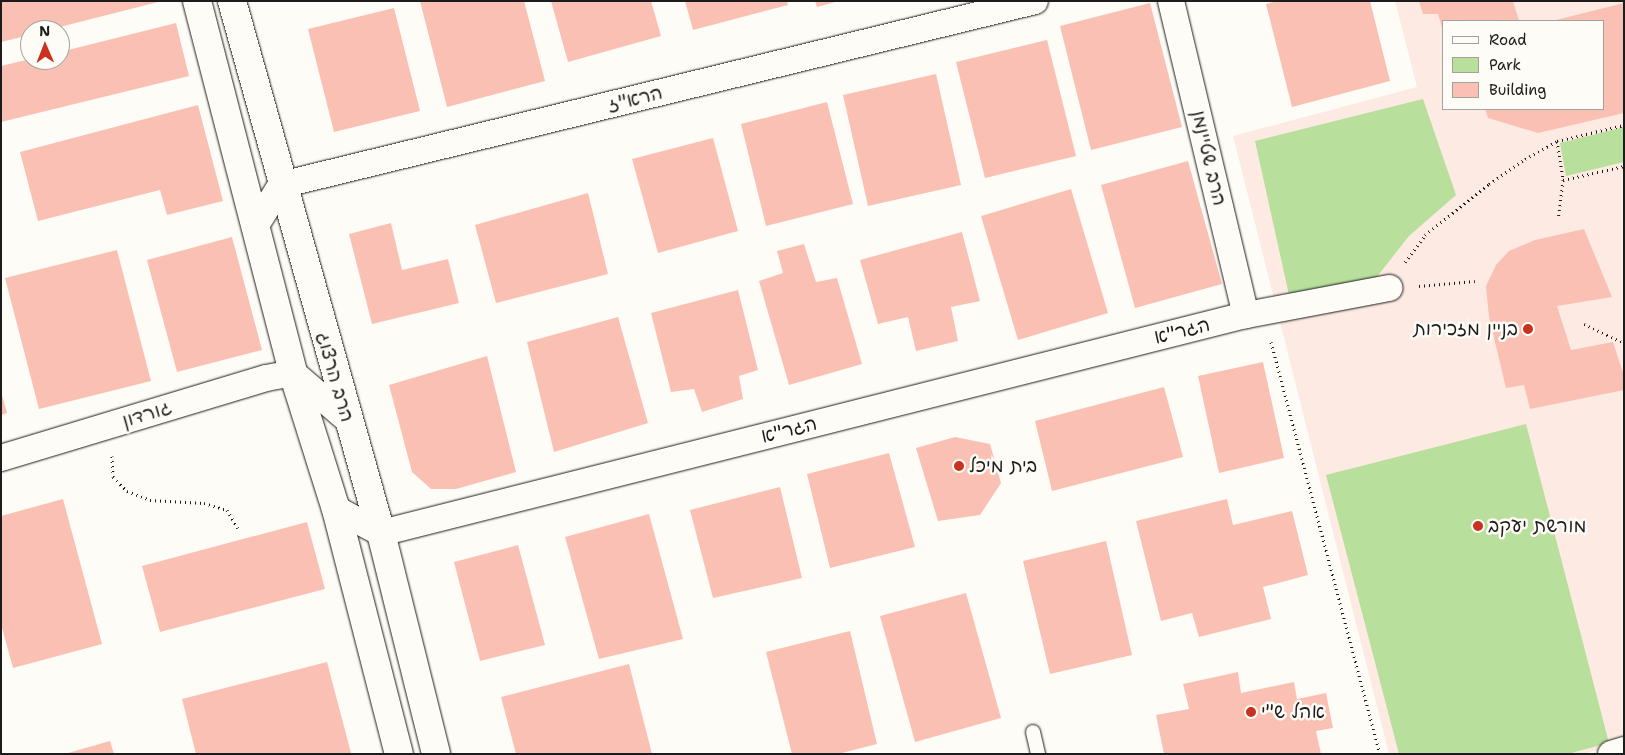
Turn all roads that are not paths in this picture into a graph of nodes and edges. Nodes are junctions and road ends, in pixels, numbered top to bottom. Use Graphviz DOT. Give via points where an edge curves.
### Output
graph roads {
  1 [pos="197,1"];
  2 [pos="232,1"];
  3 [pos="1035,1"];
  4 [pos="1171,1"];
  5 [pos="281,184"];
  6 [pos="256,225"];
  7 [pos="1388,288"];
  8 [pos="1254,314"];
  9 [pos="293,373"];
  10 [pos="347,420"];
  11 [pos="1,458"];
  12 [pos="336,509"];
  13 [pos="380,533"];
  14 [pos="1033,732"];
  15 [pos="1624,750"];
  16 [pos="398,754"];
  17 [pos="436,754"];
  18 [pos="1038,754"];
  19 [pos="1611,754"];
  1 -- 6 [label="street, הרב הרצוג"];
  2 -- 5 [label="street, הרב הרצוג"];
  3 -- 5 [label="street, הרא\"ז"];
  4 -- 8 [label="street, הרב שטיינמן"];
  5 -- 6 [label="street"];
  5 -- 10 [label="street, הרב הרצוג"];
  6 -- 9 [label="street, הרב הרצוג"];
  7 -- 8 [label="street, הגר\"א"];
  8 -- 13 [label="street, הגר\"א"];
  9 -- 10 [label="street"];
  9 -- 11 [label="street, גורדון"];
  9 -- 12 [label="street, הרב הרצוג"];
  10 -- 13 [label="street, הרב הרצוג"];
  12 -- 13 [label="street"];
  12 -- 16 [label="street, הרב הרצוג"];
  13 -- 17 [label="street, הרב הרצוג"];
  14 -- 18 [label="lane"];
  15 -- 19 [label="street"];
}
